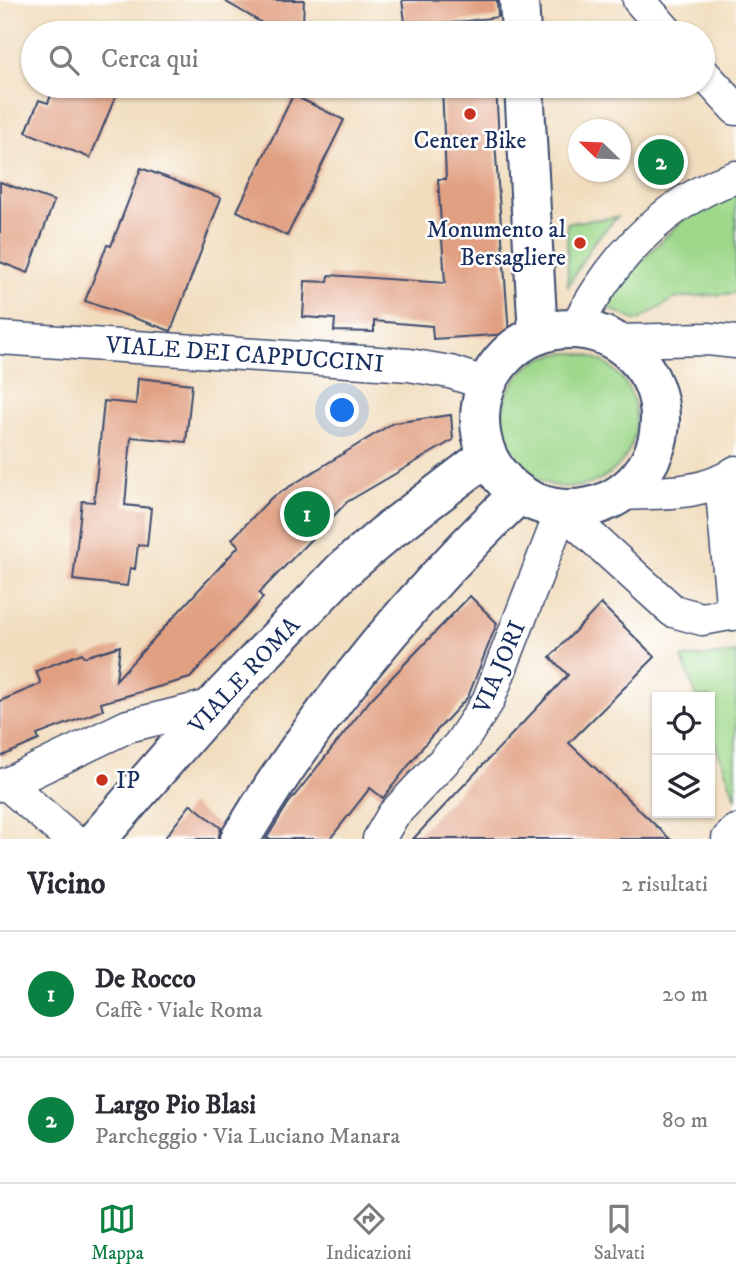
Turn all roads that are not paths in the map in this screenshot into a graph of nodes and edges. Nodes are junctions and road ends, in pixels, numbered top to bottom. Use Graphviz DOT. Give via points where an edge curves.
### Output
graph roads {
  1 [pos="519,0"];
  2 [pos="639,0"];
  3 [pos="520,21"];
  4 [pos="657,21"];
  5 [pos="715,86"];
  6 [pos="526,98"];
  7 [pos="736,109"];
  8 [pos="736,177"];
  9 [pos="556,332"];
  10 [pos="0,338"];
  11 [pos="615,341"];
  12 [pos="736,342"];
  13 [pos="487,384"];
  14 [pos="728,477"];
  15 [pos="504,479"];
  16 [pos="621,494"];
  17 [pos="562,510"];
  18 [pos="735,614"];
  19 [pos="214,705"];
  20 [pos="4,785"];
  21 [pos="736,831"];
  22 [pos="71,839"];
  23 [pos="97,839"];
  24 [pos="240,839"];
  25 [pos="379,839"];
  26 [pos="728,839"];
  1 -- 3 [label="main road"];
  2 -- 4 [label="street"];
  5 -- 7 [label="street"];
  6 -- 9 [label="main road"];
  8 -- 9 [label="street" via="684,201 650,227"];
  9 -- 11 [label="main road" via="596,332"];
  9 -- 13 [label="main road" via="507,354"];
  10 -- 13 [label="street, VIALE DEI CAPPUCCINI" via="409,365"];
  11 -- 12 [label="street" via="708,338"];
  11 -- 16 [label="main road" via="645,368 654,386 660,426 648,464"];
  13 -- 15 [label="main road" via="479,420"];
  14 -- 16 [label="street" via="692,490"];
  14 -- 18 [label="street"];
  15 -- 17 [label="main road" via="539,505"];
  15 -- 19 [label="main road, VIALE ROMA" via="401,521 356,558"];
  15 -- 24 [label="main road" via="456,555 315,726"];
  16 -- 17 [label="main road" via="584,509"];
  17 -- 18 [label="street" via="673,611 702,619"];
  17 -- 25 [label="street, VIA JORI" via="488,701 460,744 393,815"];
  19 -- 20 [label="street" via="128,726"];
  19 -- 23 [label="main road, VIALE ROMA"];
  20 -- 22 [label="street"];
  21 -- 26 [label="street"];
}
